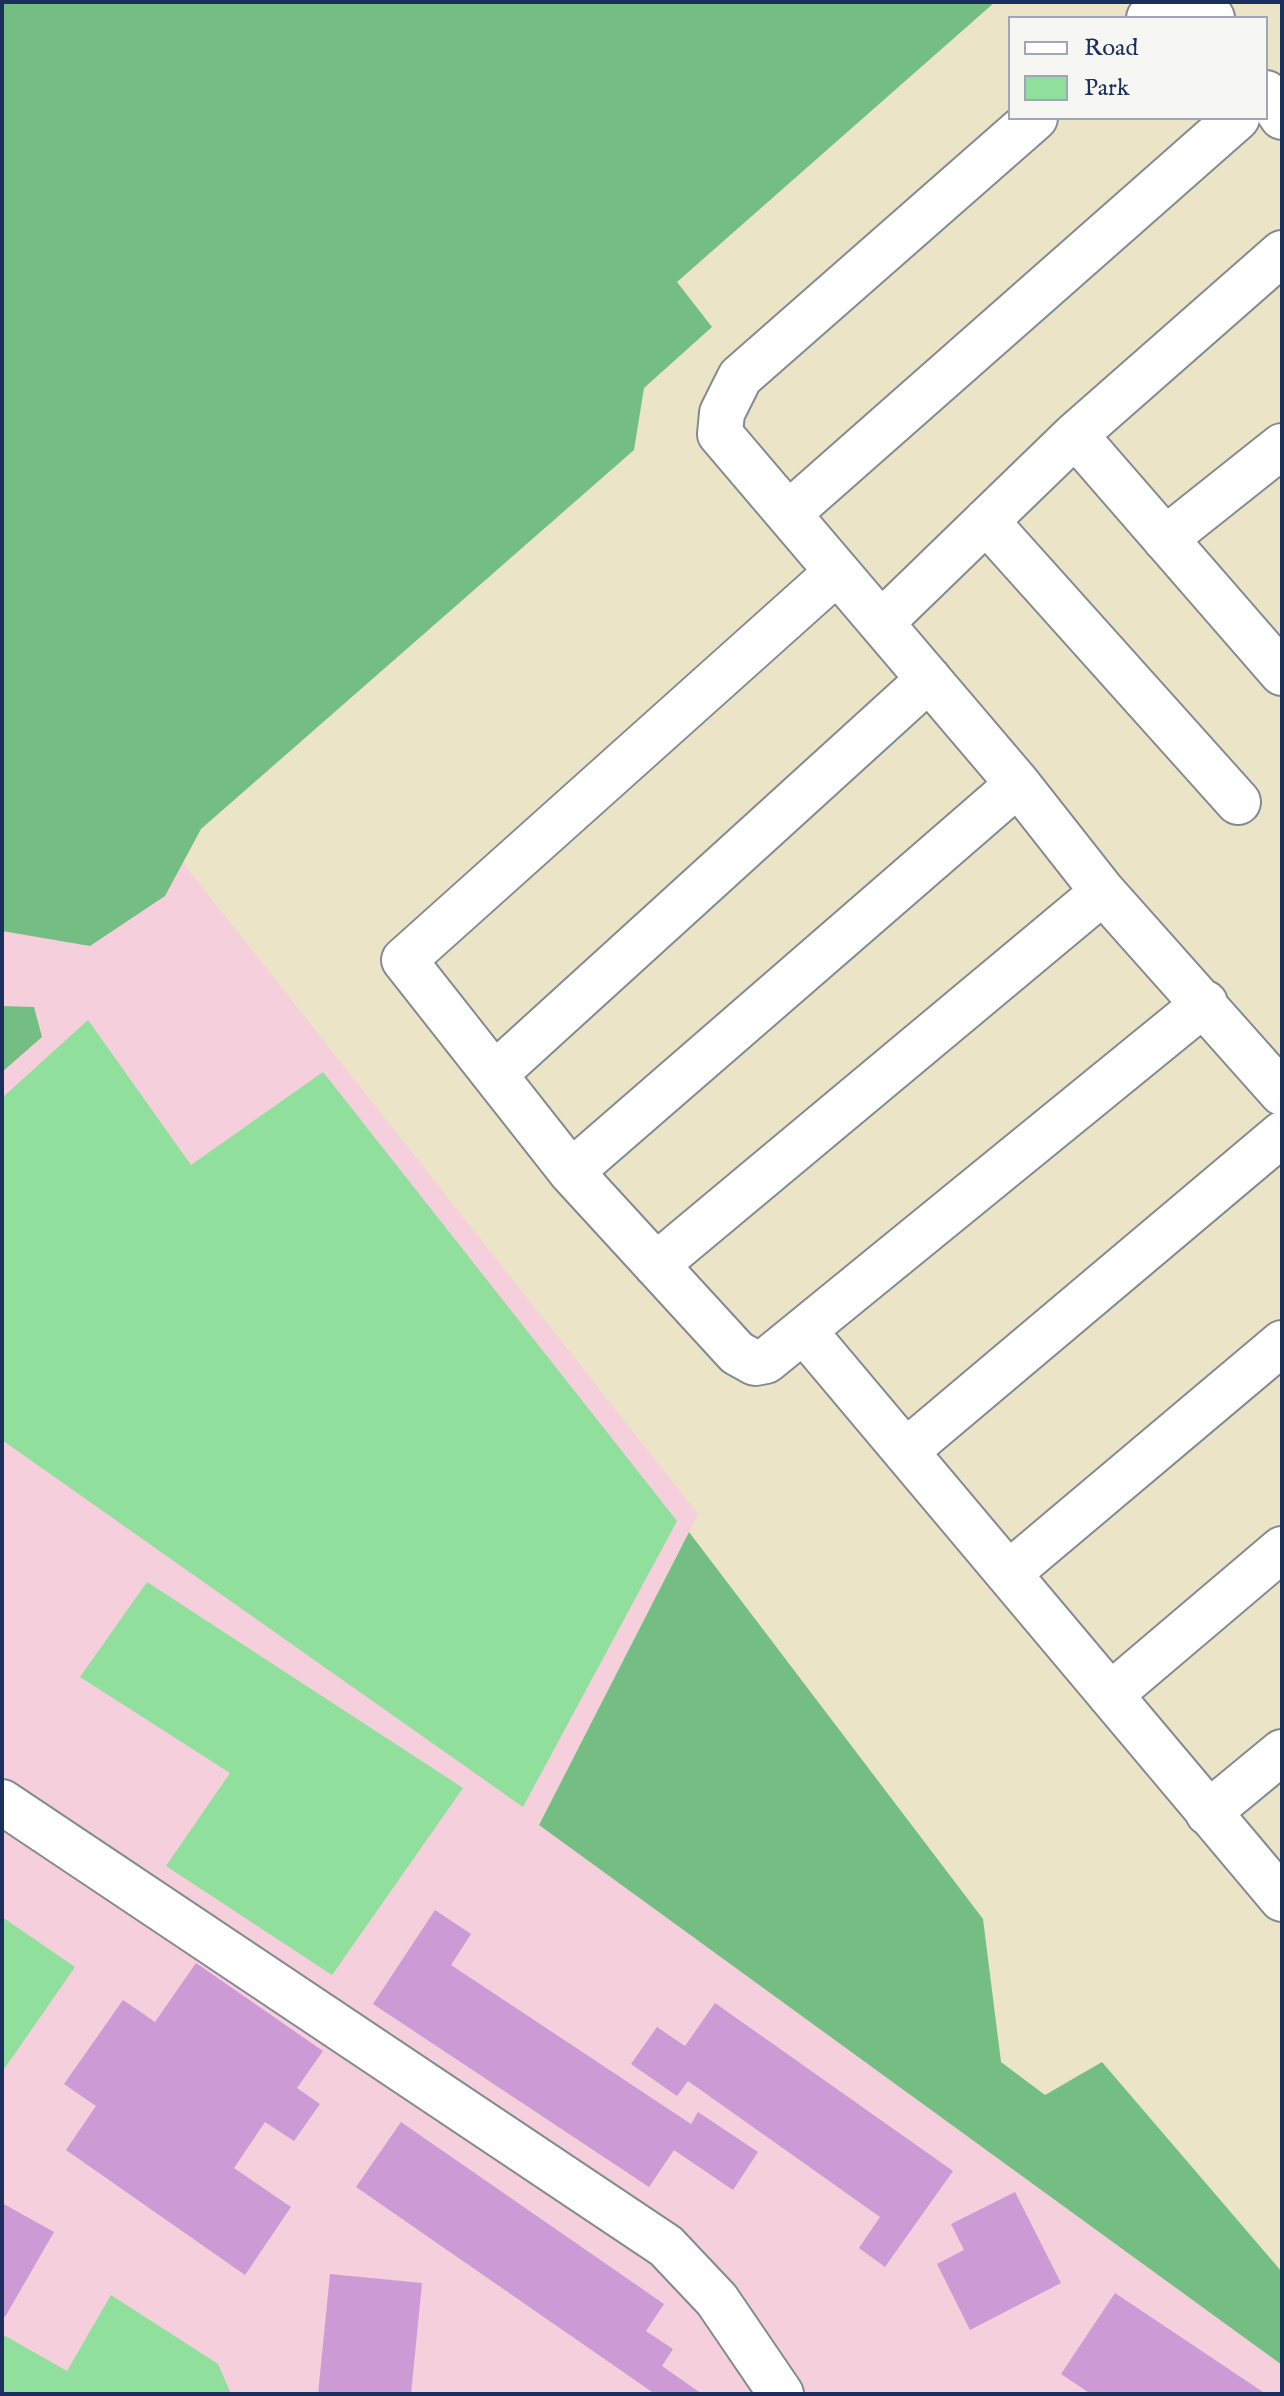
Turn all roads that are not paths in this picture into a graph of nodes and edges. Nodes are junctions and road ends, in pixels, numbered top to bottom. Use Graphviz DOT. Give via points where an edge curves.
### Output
graph roads {
  1 [pos="1167,2"];
  2 [pos="1151,16"];
  3 [pos="1268,96"];
  4 [pos="1282,117"];
  5 [pos="1033,120"];
  6 [pos="1235,120"];
  7 [pos="1282,253"];
  8 [pos="1075,435"];
  9 [pos="1282,446"];
  10 [pos="788,514"];
  11 [pos="986,521"];
  12 [pos="1165,539"];
  13 [pos="837,572"];
  14 [pos="881,623"];
  15 [pos="1273,644"];
  16 [pos="929,679"];
  17 [pos="1018,784"];
  18 [pos="1238,802"];
  19 [pos="1103,892"];
  20 [pos="1205,1003"];
  21 [pos="496,1073"];
  22 [pos="1282,1093"];
  23 [pos="1282,1134"];
  24 [pos="571,1172"];
  25 [pos="656,1265"];
  26 [pos="804,1331"];
  27 [pos="1282,1343"];
  28 [pos="906,1451"];
  29 [pos="1282,1549"];
  30 [pos="1009,1573"];
  31 [pos="1110,1695"];
  32 [pos="1282,1752"];
  33 [pos="2,1802"];
  34 [pos="1208,1813"];
  35 [pos="1282,1899"];
  36 [pos="781,2394"];
  1 -- 2 [label="street"];
  3 -- 4 [label="street"];
  5 -- 10 [label="street" via="740,377 730,393 720,434"];
  6 -- 10 [label="street"];
  7 -- 8 [label="street"];
  8 -- 11 [label="street"];
  8 -- 12 [label="street"];
  9 -- 12 [label="street"];
  10 -- 13 [label="street"];
  11 -- 14 [label="street"];
  11 -- 18 [label="street"];
  12 -- 15 [label="street"];
  13 -- 14 [label="street"];
  13 -- 21 [label="street" via="406,956 407,966"];
  14 -- 16 [label="street"];
  16 -- 17 [label="street"];
  16 -- 21 [label="street"];
  17 -- 19 [label="street"];
  17 -- 24 [label="street"];
  19 -- 20 [label="street"];
  19 -- 25 [label="street"];
  20 -- 22 [label="street"];
  20 -- 26 [label="street"];
  21 -- 24 [label="street"];
  23 -- 28 [label="street"];
  24 -- 25 [label="street"];
  25 -- 26 [label="street" via="745,1360 766,1361"];
  26 -- 28 [label="street"];
  27 -- 30 [label="street"];
  28 -- 30 [label="street"];
  29 -- 31 [label="street"];
  30 -- 31 [label="street"];
  31 -- 34 [label="street"];
  32 -- 34 [label="street"];
  33 -- 36 [label="street" via="666,2246 717,2300"];
  34 -- 35 [label="street"];
}
